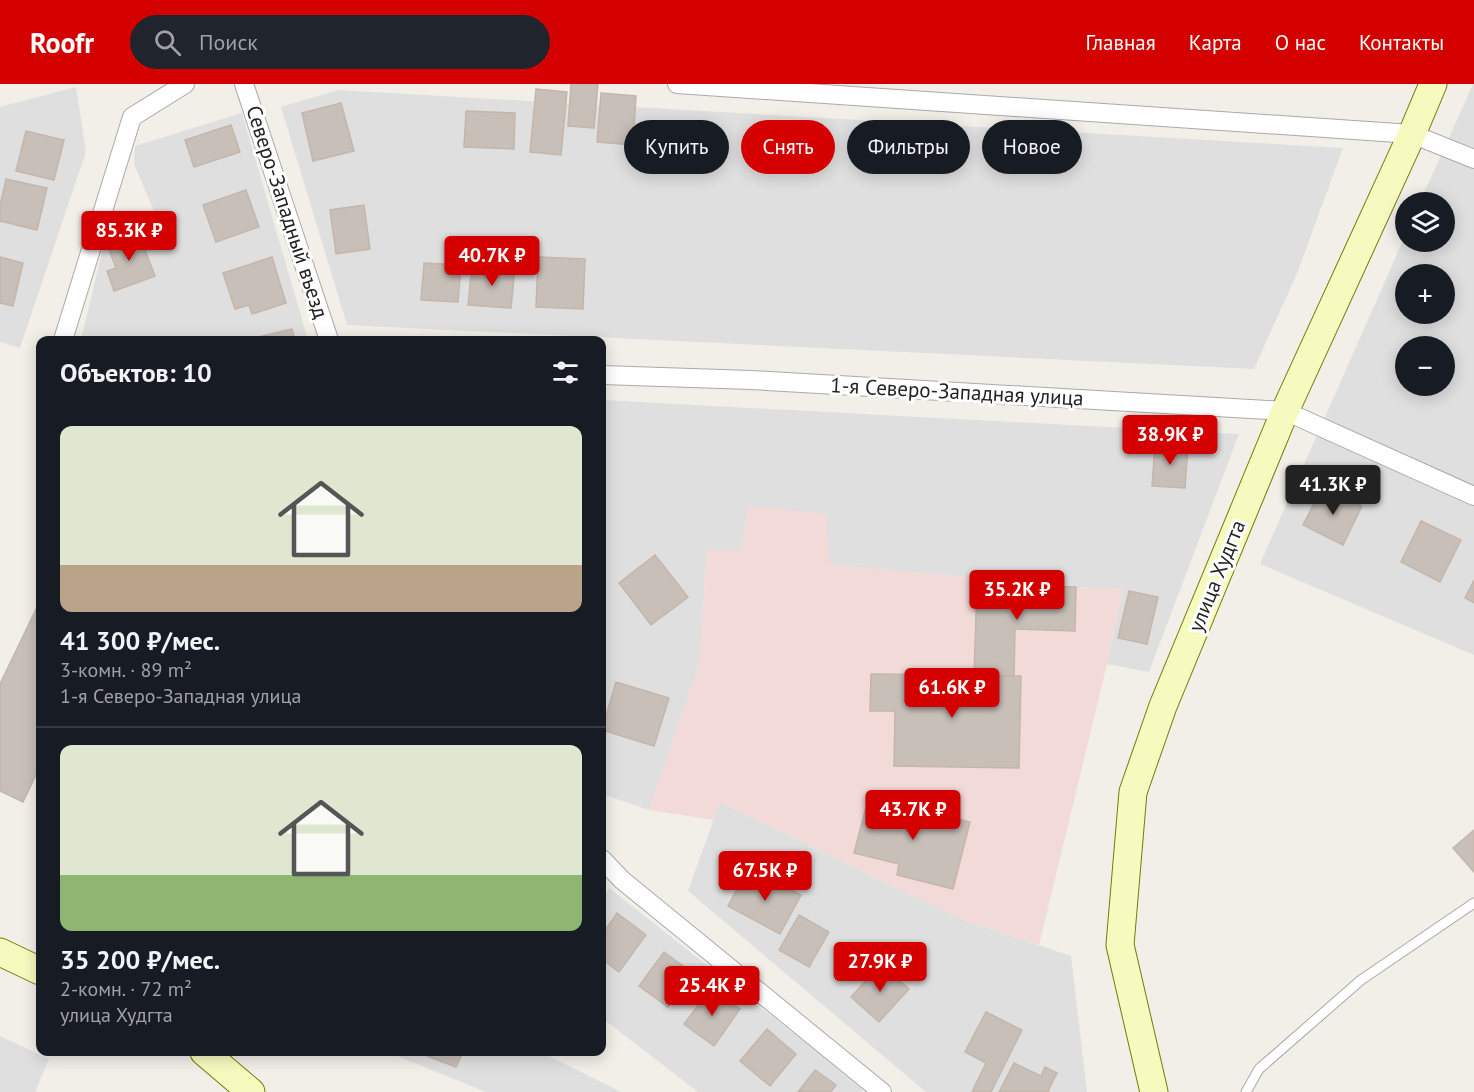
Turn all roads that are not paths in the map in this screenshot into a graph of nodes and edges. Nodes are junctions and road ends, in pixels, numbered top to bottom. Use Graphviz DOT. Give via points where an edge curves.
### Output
graph roads {
  1 [pos="185,84"];
  2 [pos="244,84"];
  3 [pos="677,84"];
  4 [pos="1433,84"];
  5 [pos="1412,134"];
  6 [pos="1474,159"];
  7 [pos="64,336"];
  8 [pos="328,336"];
  9 [pos="606,375"];
  10 [pos="1285,411"];
  11 [pos="1474,496"];
  12 [pos="606,863"];
  13 [pos="1474,903"];
  14 [pos="0,952"];
  15 [pos="36,969"];
  16 [pos="209,1056"];
  17 [pos="251,1092"];
  18 [pos="882,1092"];
  19 [pos="1154,1092"];
  20 [pos="1246,1092"];
  1 -- 7 [label="street" via="132,117"];
  2 -- 8 [label="street, Северо-Западный въезд"];
  3 -- 5 [label="street"];
  4 -- 5 [label="street, улица Худгта"];
  5 -- 6 [label="street"];
  5 -- 10 [label="street, улица Худгта"];
  9 -- 10 [label="street, 1-я Северо-Западная улица" via="763,380"];
  10 -- 11 [label="street, 1-я Северо-Западная улица"];
  10 -- 19 [label="street, улица Худгта" via="1164,706 1133,792 1120,945"];
  12 -- 18 [label="street"];
  13 -- 20 [label="lane" via="1361,980 1259,1069"];
  14 -- 15 [label="street"];
  16 -- 17 [label="street"];
}
